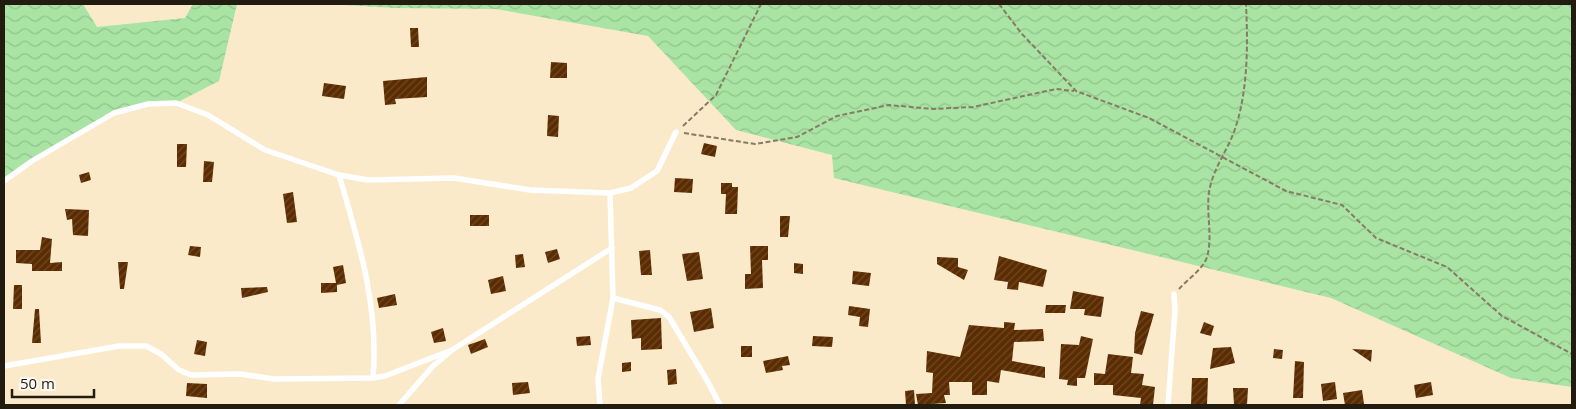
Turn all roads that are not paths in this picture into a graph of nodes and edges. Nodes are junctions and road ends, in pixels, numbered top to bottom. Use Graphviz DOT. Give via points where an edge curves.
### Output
graph roads {
  1 [pos="676,132"];
  2 [pos="339,175"];
  3 [pos="4,181"];
  4 [pos="610,192"];
  5 [pos="612,248"];
  6 [pos="1174,294"];
  7 [pos="614,298"];
  8 [pos="452,350"];
  9 [pos="4,366"];
  10 [pos="373,378"];
  11 [pos="399,405"];
  12 [pos="600,405"];
  13 [pos="720,405"];
  14 [pos="1168,405"];
  1 -- 4 [label="lane" via="657,171 631,188"];
  2 -- 3 [label="lane" via="265,150 208,115 176,103 148,104 114,113"];
  2 -- 4 [label="lane" via="368,180 454,178 530,190"];
  2 -- 10 [label="lane" via="364,260 376,348"];
  4 -- 5 [label="lane"];
  5 -- 7 [label="lane"];
  5 -- 8 [label="lane"];
  6 -- 14 [label="lane"];
  7 -- 12 [label="lane" via="598,379"];
  7 -- 13 [label="lane" via="660,310 669,317"];
  8 -- 10 [label="lane"];
  8 -- 11 [label="lane"];
  9 -- 10 [label="lane" via="128,346 146,346 191,375 240,374 274,379"];
}
